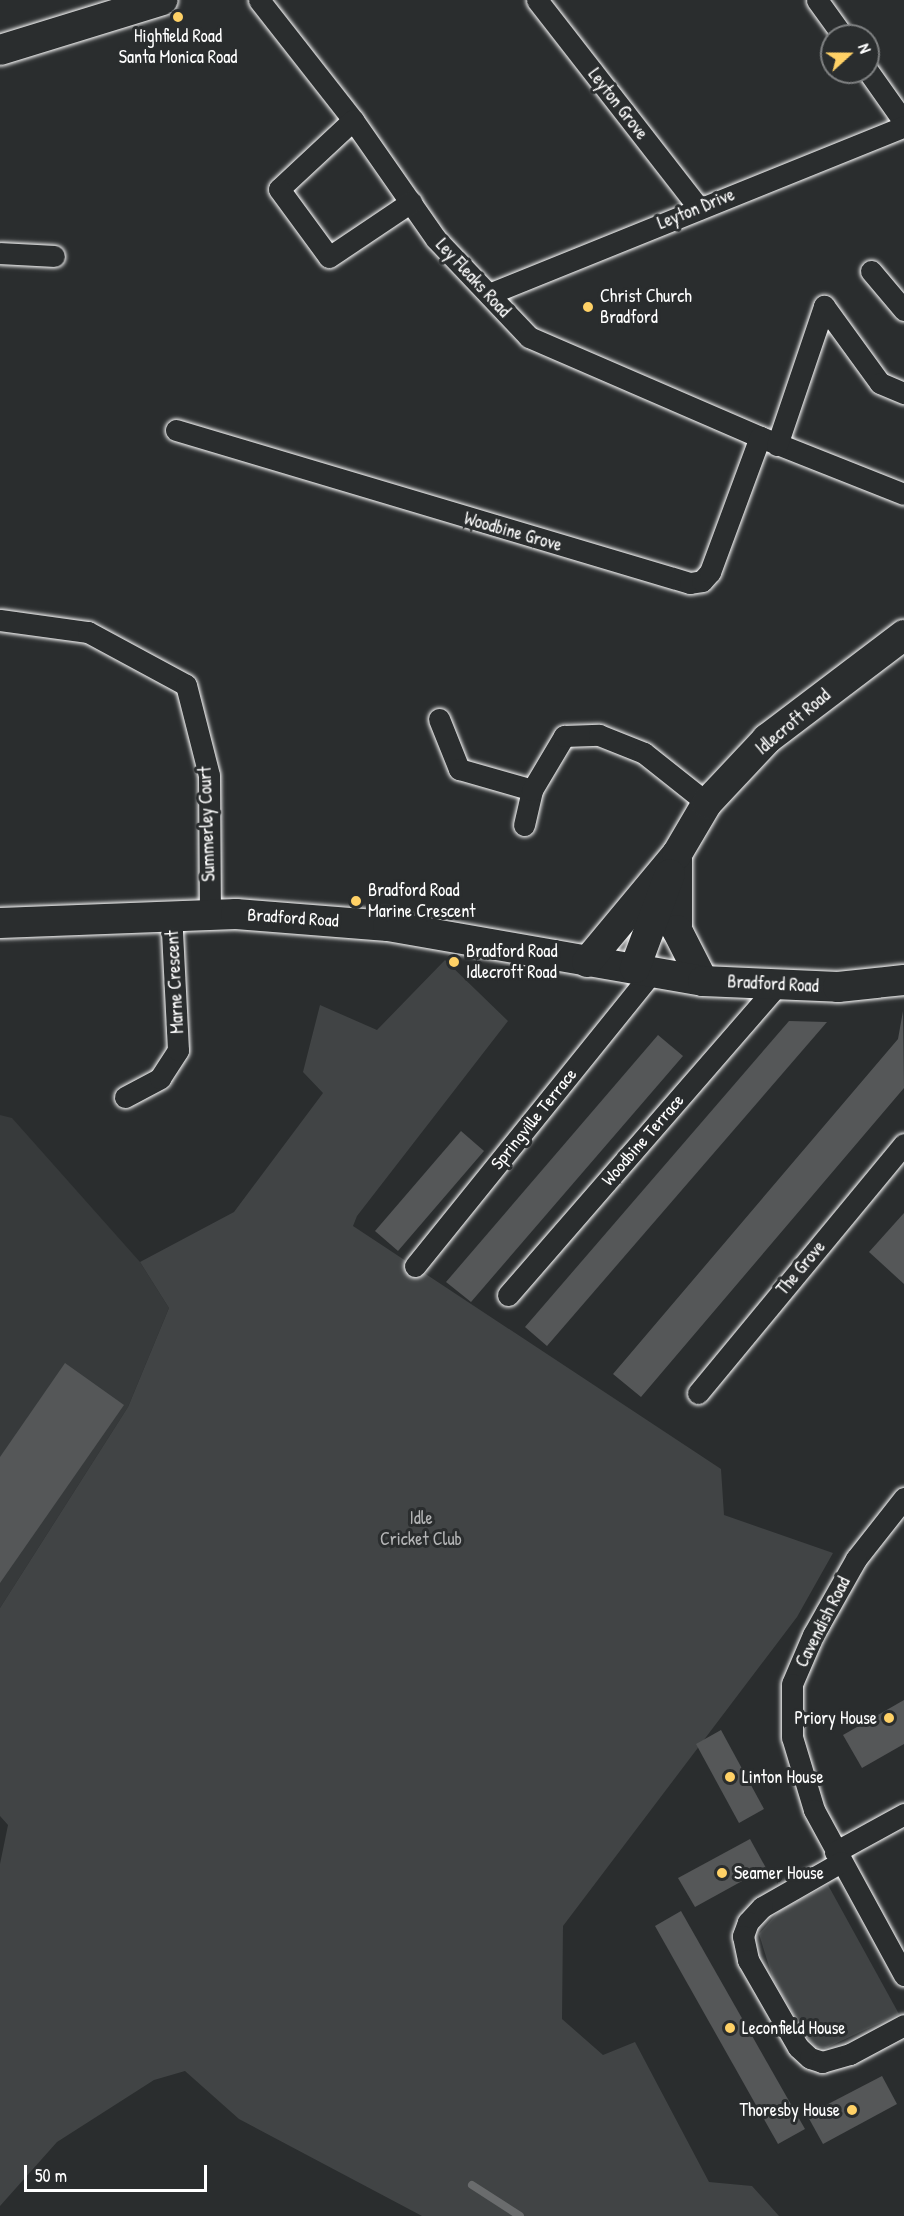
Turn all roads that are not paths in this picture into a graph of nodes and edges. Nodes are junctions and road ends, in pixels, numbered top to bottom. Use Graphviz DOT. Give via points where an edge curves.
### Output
graph roads {
  1 [pos="163,0"];
  2 [pos="259,0"];
  3 [pos="537,0"];
  4 [pos="817,0"];
  5 [pos="834,24"];
  6 [pos="0,50"];
  7 [pos="877,84"];
  8 [pos="353,120"];
  9 [pos="904,124"];
  10 [pos="411,202"];
  11 [pos="699,208"];
  12 [pos="0,253"];
  13 [pos="54,256"];
  14 [pos="872,271"];
  15 [pos="489,294"];
  16 [pos="904,310"];
  17 [pos="904,393"];
  18 [pos="176,430"];
  19 [pos="768,441"];
  20 [pos="904,492"];
  21 [pos="0,620"];
  22 [pos="904,635"];
  23 [pos="439,719"];
  24 [pos="532,790"];
  25 [pos="707,803"];
  26 [pos="524,825"];
  27 [pos="677,854"];
  28 [pos="210,913"];
  29 [pos="171,914"];
  30 [pos="0,923"];
  31 [pos="587,962"];
  32 [pos="643,970"];
  33 [pos="904,980"];
  34 [pos="703,981"];
  35 [pos="777,986"];
  36 [pos="125,1097"];
  37 [pos="904,1144"];
  38 [pos="415,1266"];
  39 [pos="508,1294"];
  40 [pos="698,1393"];
  41 [pos="904,1498"];
  42 [pos="904,1814"];
  43 [pos="838,1857"];
  44 [pos="904,1975"];
  45 [pos="904,2025"];
  1 -- 6 [label="street"];
  2 -- 8 [label="street, Ley Fleaks Road"];
  3 -- 11 [label="street, Leyton Grove"];
  4 -- 5 [label="street"];
  7 -- 9 [label="street"];
  8 -- 10 [label="street, Ley Fleaks Road"];
  8 -- 10 [label="street" via="279,189 329,258"];
  9 -- 11 [label="street, Leyton Drive"];
  10 -- 15 [label="street, Ley Fleaks Road" via="436,239"];
  11 -- 15 [label="street, Leyton Drive"];
  12 -- 13 [label="street"];
  14 -- 16 [label="street"];
  15 -- 19 [label="street, Ley Fleaks Road" via="529,337"];
  17 -- 19 [label="street" via="880,383 824,306"];
  18 -- 19 [label="street, Woodbine Grove" via="690,583 702,582 710,572"];
  19 -- 20 [label="street, Ley Fleaks Road"];
  21 -- 28 [label="street, Summerley Court" via="88,632 186,685 209,775"];
  22 -- 25 [label="street, Idlecroft Road" via="767,739"];
  23 -- 24 [label="street" via="459,769"];
  24 -- 25 [label="street" via="564,736 599,735 644,753"];
  24 -- 26 [label="street"];
  25 -- 27 [label="street, Idlecroft Road"];
  27 -- 31 [label="street, Idlecroft Road"];
  27 -- 32 [label="street, Idlecroft Road"];
  27 -- 34 [label="street" via="677,930"];
  28 -- 29 [label="street, Bradford Road"];
  28 -- 31 [label="street, Bradford Road" via="388,926"];
  29 -- 30 [label="street, Bradford Road"];
  29 -- 36 [label="street, Marne Crescent" via="178,1050 160,1078"];
  31 -- 32 [label="street, Bradford Road"];
  32 -- 34 [label="street, Bradford Road"];
  32 -- 38 [label="street, Springville Terrace"];
  33 -- 35 [label="street, Bradford Road" via="838,987"];
  34 -- 35 [label="street, Bradford Road"];
  35 -- 39 [label="street, Woodbine Terrace"];
  37 -- 40 [label="street, The Grove"];
  41 -- 43 [label="street, Cavendish Road" via="856,1559 813,1635 792,1684 792,1737 814,1810"];
  42 -- 43 [label="street"];
  43 -- 44 [label="street, Cavendish Road"];
  43 -- 45 [label="street" via="762,1907 748,1922 743,1936 748,1960 798,2047 810,2058 822,2062 849,2055"];
}
